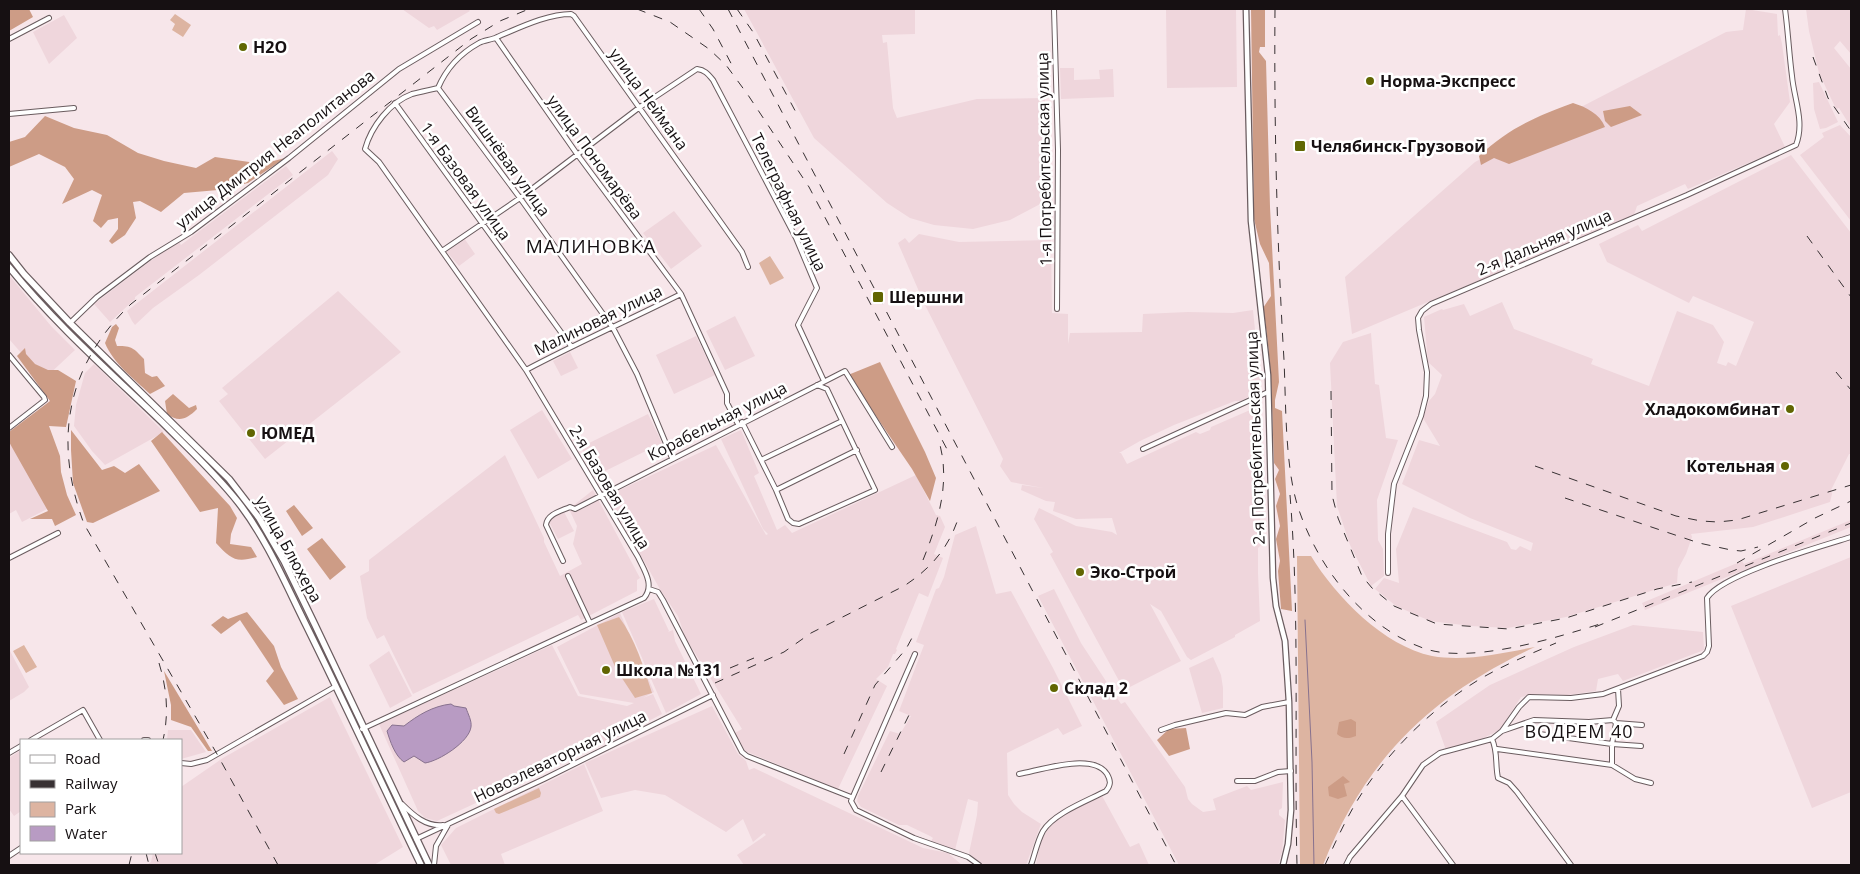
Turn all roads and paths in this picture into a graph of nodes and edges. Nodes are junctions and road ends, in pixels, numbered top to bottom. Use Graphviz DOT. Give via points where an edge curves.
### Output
graph roads {
  1 [pos="1054,9"];
  2 [pos="1246,9"];
  3 [pos="1785,9"];
  4 [pos="50,18"];
  5 [pos="478,22"];
  6 [pos="496,38"];
  7 [pos="9,39"];
  8 [pos="438,88"];
  9 [pos="395,104"];
  10 [pos="74,108"];
  11 [pos="640,108"];
  12 [pos="9,114"];
  13 [pos="577,154"];
  14 [pos="520,198"];
  15 [pos="482,223"];
  16 [pos="442,251"];
  17 [pos="9,255"];
  18 [pos="9,267"];
  19 [pos="748,267"];
  20 [pos="681,294"];
  21 [pos="1057,310"];
  22 [pos="70,323"];
  23 [pos="612,328"];
  24 [pos="571,346"];
  25 [pos="9,355"];
  26 [pos="526,370"];
  27 [pos="824,381"];
  28 [pos="817,385"];
  29 [pos="1268,392"];
  30 [pos="842,421"];
  31 [pos="740,423"];
  32 [pos="9,428"];
  33 [pos="892,447"];
  34 [pos="1143,449"];
  35 [pos="857,450"];
  36 [pos="672,458"];
  37 [pos="761,460"];
  38 [pos="776,490"];
  39 [pos="601,494"];
  40 [pos="58,533"];
  41 [pos="1851,537"];
  42 [pos="9,558"];
  43 [pos="563,561"];
  44 [pos="1388,573"];
  45 [pos="568,576"];
  46 [pos="649,589"];
  47 [pos="590,623"];
  48 [pos="915,654"];
  49 [pos="339,684"];
  50 [pos="1618,689"];
  51 [pos="713,694"];
  52 [pos="1289,702"];
  53 [pos="1614,721"];
  54 [pos="1526,723"];
  55 [pos="1642,725"];
  56 [pos="365,728"];
  57 [pos="1161,730"];
  58 [pos="358,731"];
  59 [pos="1502,731"];
  60 [pos="33,739"];
  61 [pos="99,739"];
  62 [pos="1492,739"];
  63 [pos="1612,744"];
  64 [pos="1641,746"];
  65 [pos="20,747"];
  66 [pos="1497,749"];
  67 [pos="9,753"];
  68 [pos="182,763"];
  69 [pos="1612,765"];
  70 [pos="1290,771"];
  71 [pos="1019,774"];
  72 [pos="1237,781"];
  73 [pos="1651,783"];
  74 [pos="1402,796"];
  75 [pos="851,797"];
  76 [pos="397,799"];
  77 [pos="448,825"];
  78 [pos="416,839"];
  79 [pos="20,849"];
  80 [pos="9,856"];
  81 [pos="421,865"];
  82 [pos="430,865"];
  83 [pos="434,865"];
  84 [pos="979,865"];
  85 [pos="1031,865"];
  86 [pos="1282,865"];
  87 [pos="1346,865"];
  88 [pos="1453,865"];
  89 [pos="1571,865"];
  1 -- 21 [label="street, 1-я Потребительская улица" via="1058,150"];
  2 -- 29 [label="street, 2-я Потребительская улица" via="1251,221"];
  3 -- 44 [label="street, 2-я Дальняя улица" via="1792,81 1800,119 1796,145 1431,304 1422,311 1418,324 1427,372 1426,396 1394,484 1388,534"];
  4 -- 7 [label="street"];
  5 -- 22 [label="street, улица Дмитрия Неаполитанова" via="399,69 191,232 150,257 97,297"];
  6 -- 8 [label="street" via="480,42 465,53 443,75"];
  6 -- 11 [label="street, улица Неймана" via="521,26 571,14"];
  6 -- 13 [label="street, улица Пономарёва"];
  8 -- 9 [label="street" via="412,94"];
  8 -- 14 [label="street, Вишнёвая улица"];
  9 -- 15 [label="street, 1-я Базовая улица"];
  9 -- 16 [label="street, 2-я Базовая улица" via="368,136 365,148 379,162"];
  10 -- 12 [label="street"];
  11 -- 13 [label="street"];
  11 -- 19 [label="street, улица Неймана" via="742,252"];
  11 -- 27 [label="street, Телеграфная улица" via="697,69 706,72 713,80 796,238 817,288 798,325"];
  13 -- 14 [label="street"];
  13 -- 20 [label="street, улица Пономарёва"];
  14 -- 15 [label="street"];
  14 -- 23 [label="street, Вишнёвая улица"];
  15 -- 16 [label="street"];
  15 -- 24 [label="street, 1-я Базовая улица"];
  16 -- 26 [label="street, 2-я Базовая улица"];
  17 -- 22 [label="main road, улица Блюхера"];
  18 -- 49 [label="main road, улица Блюхера" via="52,316 189,449 239,504"];
  20 -- 23 [label="street, Малиновая улица"];
  20 -- 31 [label="street, улица Пономарёва" via="727,394 727,403"];
  22 -- 49 [label="main road, улица Блюхера" via="241,493 284,561"];
  23 -- 24 [label="street, Малиновая улица"];
  23 -- 36 [label="street, Вишнёвая улица" via="638,374"];
  24 -- 26 [label="street, Малиновая улица"];
  25 -- 32 [label="street" via="45,400"];
  26 -- 39 [label="street, 2-я Базовая улица"];
  27 -- 28 [label="street, Корабельная улица"];
  27 -- 33 [label="street, Корабельная улица" via="845,371"];
  28 -- 30 [label="street" via="827,389"];
  28 -- 31 [label="street, Корабельная улица"];
  29 -- 34 [label="street"];
  29 -- 52 [label="street, 2-я Потребительская улица" via="1273,578 1285,641"];
  30 -- 35 [label="street"];
  30 -- 37 [label="street"];
  31 -- 36 [label="street, Корабельная улица"];
  31 -- 37 [label="street, улица Пономарёва"];
  35 -- 38 [label="street"];
  35 -- 38 [label="street, улица Пономарёва" via="876,490 799,524 788,519"];
  36 -- 39 [label="street, Корабельная улица"];
  37 -- 38 [label="street, улица Пономарёва"];
  39 -- 43 [label="street, Корабельная улица" via="546,521"];
  39 -- 46 [label="street, 2-я Базовая улица" via="638,557"];
  40 -- 42 [label="street"];
  41 -- 50 [label="street" via="1757,568 1718,587 1709,594 1706,602 1707,652"];
  45 -- 47 [label="street"];
  46 -- 47 [label="street" via="644,598"];
  46 -- 51 [label="street, 2-я Базовая улица" via="658,592"];
  47 -- 56 [label="street"];
  48 -- 75 [label="street"];
  49 -- 56 [label="main road, улица Блюхера"];
  49 -- 58 [label="main road, улица Блюхера"];
  49 -- 68 [label="street" via="207,760"];
  50 -- 53 [label="street" via="1619,706"];
  50 -- 59 [label="street" via="1571,698 1529,697"];
  51 -- 75 [label="street, 2-я Базовая улица" via="747,756"];
  51 -- 77 [label="street, Новоэлеваторная улица"];
  52 -- 57 [label="street" via="1245,714 1226,713"];
  52 -- 70 [label="street, 2-я Потребительская улица"];
  53 -- 54 [label="street" via="1534,720"];
  53 -- 55 [label="street"];
  53 -- 63 [label="street"];
  54 -- 59 [label="street"];
  54 -- 63 [label="street" via="1532,733"];
  56 -- 58 [label="street"];
  56 -- 76 [label="main road, улица Блюхера"];
  58 -- 81 [label="main road, улица Блюхера"];
  59 -- 62 [label="street"];
  60 -- 61 [label="street" via="83,710"];
  62 -- 66 [label="street"];
  62 -- 74 [label="street" via="1434,756 1423,765"];
  63 -- 64 [label="street"];
  63 -- 69 [label="street"];
  65 -- 67 [label="street"];
  66 -- 69 [label="street"];
  66 -- 89 [label="street" via="1498,778 1517,792"];
  69 -- 73 [label="street" via="1635,779"];
  70 -- 72 [label="street" via="1255,781"];
  70 -- 86 [label="street, 2-я Потребительская улица" via="1291,810 1288,844"];
  71 -- 85 [label="street" via="1080,762 1097,764 1110,780 1106,791 1051,820 1037,843"];
  74 -- 87 [label="street"];
  74 -- 88 [label="street"];
  75 -- 84 [label="street" via="856,810 914,838 968,857"];
  76 -- 77 [label="street" via="428,824"];
  76 -- 78 [label="main road, улица Блюхера"];
  77 -- 78 [label="street, Новоэлеваторная улица"];
  77 -- 83 [label="street" via="436,846"];
  78 -- 82 [label="main road, улица Блюхера"];
  79 -- 80 [label="street"];
}
